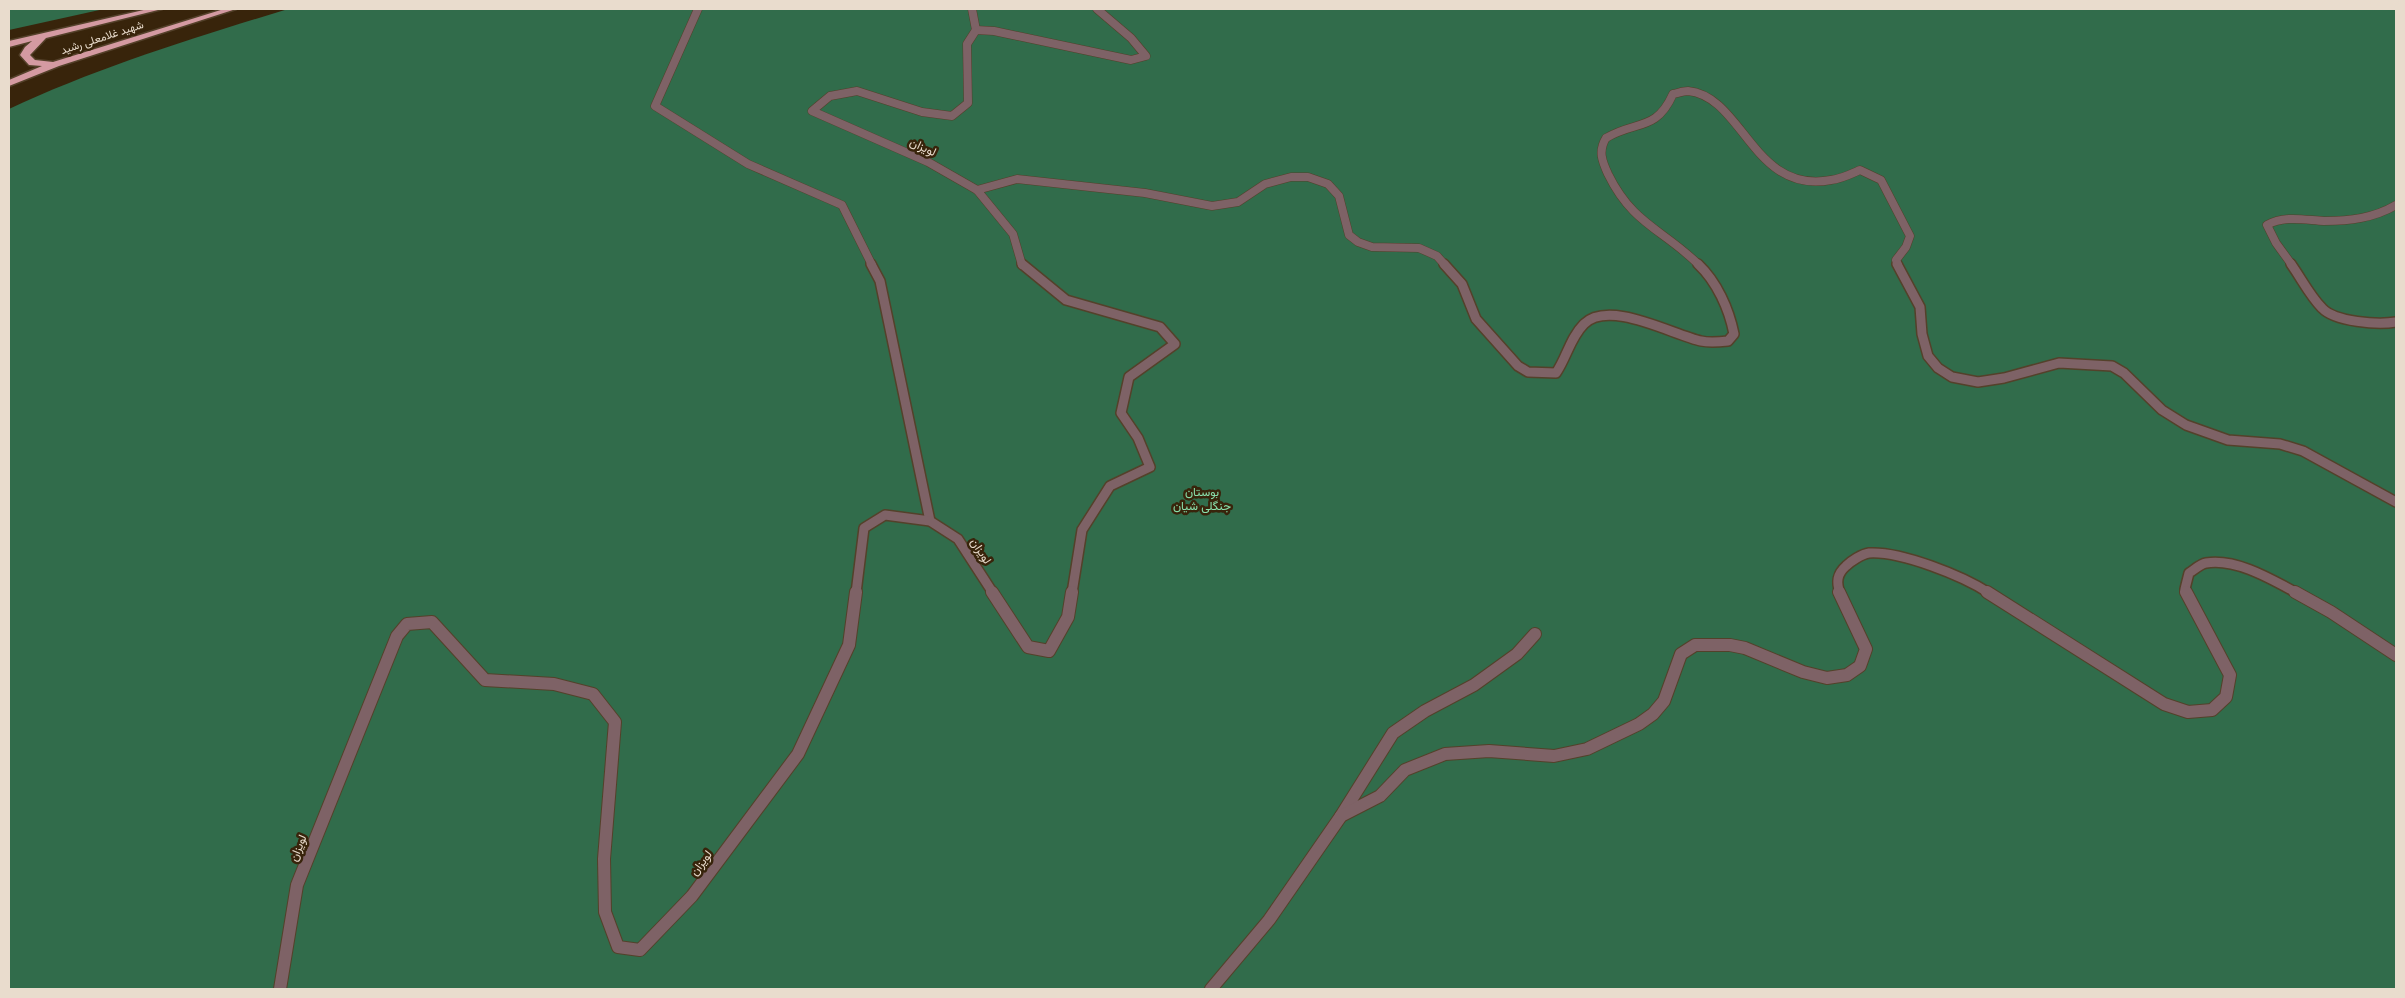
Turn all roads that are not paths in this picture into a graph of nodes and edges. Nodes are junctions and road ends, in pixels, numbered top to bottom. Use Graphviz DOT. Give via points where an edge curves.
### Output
graph roads {
  1 [pos="158,9"];
  2 [pos="232,9"];
  3 [pos="698,9"];
  4 [pos="972,9"];
  5 [pos="1096,9"];
  6 [pos="976,30"];
  7 [pos="46,36"];
  8 [pos="9,44"];
  9 [pos="56,64"];
  10 [pos="9,83"];
  11 [pos="977,190"];
  12 [pos="2396,205"];
  13 [pos="2396,322"];
  14 [pos="2396,502"];
  15 [pos="930,521"];
  16 [pos="1535,634"];
  17 [pos="2396,655"];
  18 [pos="1341,816"];
  19 [pos="280,989"];
  20 [pos="1211,989"];
  1 -- 7 [label="main road, شهید غلامعلی رشید"];
  2 -- 9 [label="main road, شهید غلامعلی رشید"];
  3 -- 15 [label="street" via="655,106 748,164 842,206 880,281"];
  4 -- 6 [label="street"];
  5 -- 6 [label="street" via="1142,46 1146,56 1131,60"];
  6 -- 11 [label="street, لویزان" via="967,44 968,103 952,116 922,112 857,91 830,96 812,111 928,162"];
  7 -- 8 [label="main road, شهید غلامعلی رشید"];
  7 -- 9 [label="main road" via="33,44 25,55 32,63"];
  9 -- 10 [label="main road, شهید غلامعلی رشید"];
  11 -- 14 [label="street" via="1017,179 1145,193 1212,206 1238,202 1265,184 1292,177 1308,177 1328,184 1339,196 1349,234 1358,242 1372,247 1419,248 1437,256 1462,284 1476,319 1518,366 1528,372 1543,374 1556,372 1564,363 1568,344 1591,318 1640,320 1699,341 1728,341 1734,334 1728,311 1716,287 1699,266 1629,208 1613,184 1601,154 1600,147 1608,136 1651,122 1670,105 1674,94 1688,90 1725,112 1777,170 1800,178 1827,180 1860,170 1881,180 1910,236 1896,260 1901,275 1921,307 1926,355 1952,376 1993,382 2001,377 2054,364 2112,366 2152,402 2185,425 2228,440 2290,446"];
  11 -- 15 [label="street, لویزان" via="1013,234 1022,265 1066,300 1160,327 1175,344 1129,377 1121,412 1138,438 1150,466 1110,486 1082,530 1068,617 1049,652 1028,647 958,539"];
  12 -- 13 [label="street" via="2372,216 2345,221 2296,218 2275,220 2268,225 2276,243 2323,310 2363,323"];
  15 -- 19 [label="street, لویزان" via="885,515 864,528 850,645 798,754 692,896 640,950 618,947 605,912 604,859 614,722 593,694 554,684 485,680 432,622 407,624 397,636 297,885"];
  16 -- 18 [label="street" via="1517,654 1474,685 1425,711 1393,733"];
  17 -- 18 [label="street" via="2349,622 2269,579 2233,565 2205,563 2189,573 2185,589 2230,675 2226,697 2212,710 2188,712 2156,700 1980,587 1923,563 1868,553 1839,572 1837,585 1866,649 1860,666 1847,675 1827,678 1803,672 1745,648 1695,645 1681,654 1664,701 1653,714 1587,749 1554,756 1489,751 1446,754 1405,770 1380,796"];
  18 -- 20 [label="street" via="1269,920"];
}
